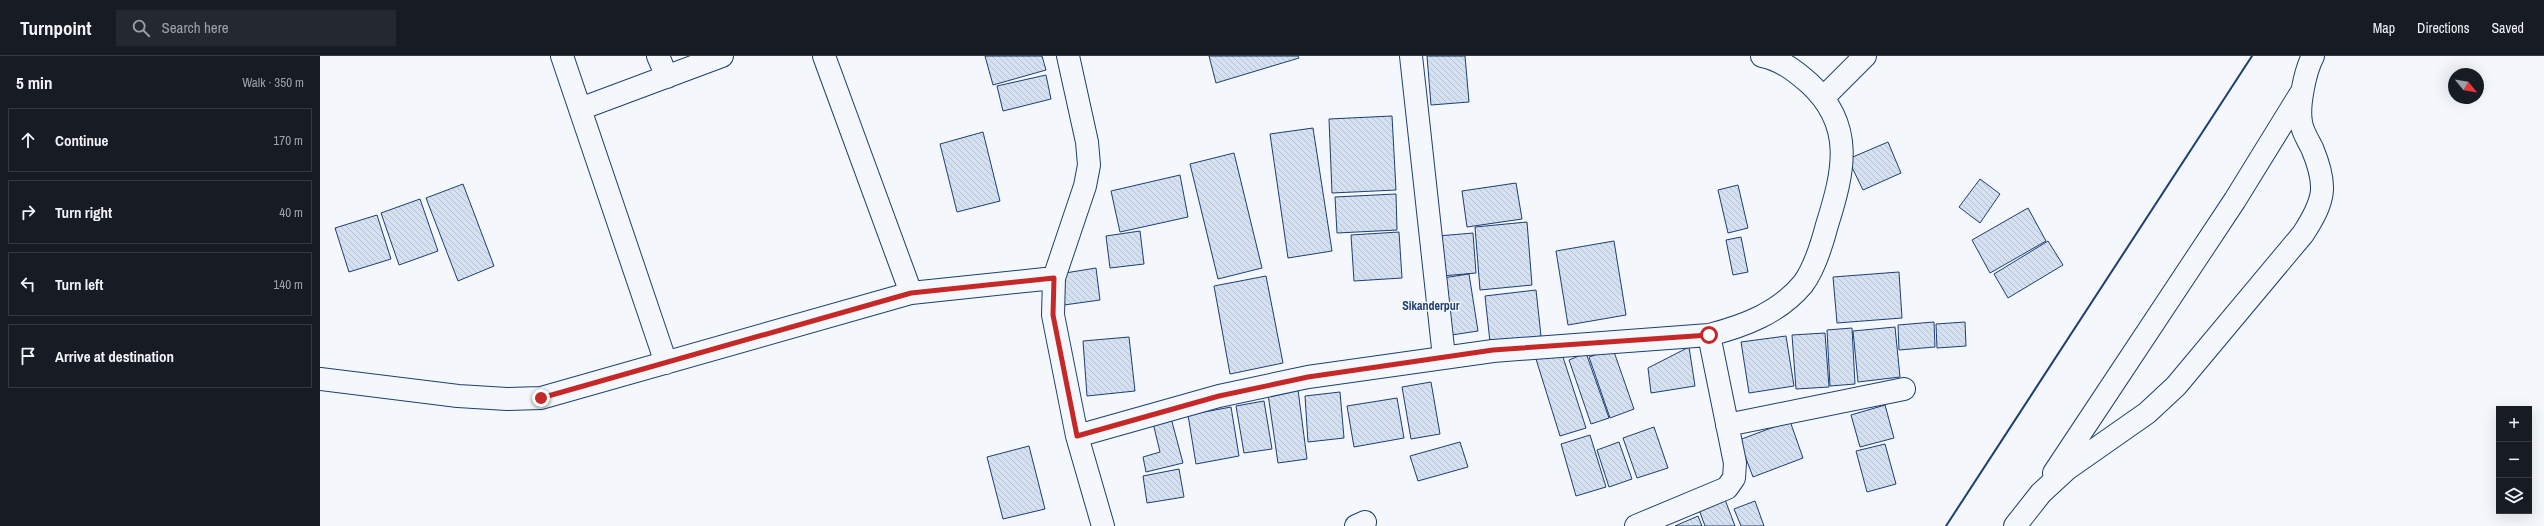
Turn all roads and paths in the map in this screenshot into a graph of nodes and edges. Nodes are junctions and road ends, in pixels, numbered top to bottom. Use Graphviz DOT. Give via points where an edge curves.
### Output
graph roads {
  1 [pos="562,56"];
  2 [pos="658,56"];
  3 [pos="722,56"];
  4 [pos="824,56"];
  5 [pos="1068,56"];
  6 [pos="1411,56"];
  7 [pos="1762,56"];
  8 [pos="1865,56"];
  9 [pos="2313,56"];
  10 [pos="667,77"];
  11 [pos="2303,92"];
  12 [pos="1824,97"];
  13 [pos="580,109"];
  14 [pos="1054,278"];
  15 [pos="911,293"];
  16 [pos="1709,335"];
  17 [pos="1444,357"];
  18 [pos="666,363"];
  19 [pos="321,375"];
  20 [pos="1904,389"];
  21 [pos="1727,425"];
  22 [pos="1077,436"];
  23 [pos="2041,493"];
  24 [pos="1103,526"];
  25 [pos="1636,526"];
  26 [pos="2015,526"];
  1 -- 13 [label="street"];
  2 -- 10 [label="street"];
  3 -- 10 [label="street"];
  4 -- 15 [label="street"];
  5 -- 14 [label="street" via="1087,142 1089,165 1080,204"];
  6 -- 17 [label="street"];
  7 -- 12 [label="street" via="1777,59 1796,71"];
  8 -- 12 [label="street"];
  9 -- 11 [label="street"];
  10 -- 13 [label="street"];
  11 -- 23 [label="street" via="2235,200"];
  11 -- 23 [label="street" via="2301,122 2319,165 2323,187 2318,210 2303,234 2176,386 2148,412 2068,469"];
  12 -- 16 [label="street" via="1836,118 1843,144 1834,205 1812,266 1803,283 1771,312 1735,329"];
  13 -- 18 [label="street"];
  14 -- 15 [label="street"];
  14 -- 22 [label="street" via="1053,315"];
  15 -- 18 [label="street"];
  16 -- 17 [label="street" via="1493,350"];
  16 -- 21 [label="street"];
  17 -- 22 [label="street" via="1265,385"];
  18 -- 19 [label="street" via="541,398 458,396"];
  20 -- 21 [label="street"];
  21 -- 25 [label="street" via="1735,462 1734,478 1727,488"];
  22 -- 24 [label="street"];
  23 -- 26 [label="street"];
}
